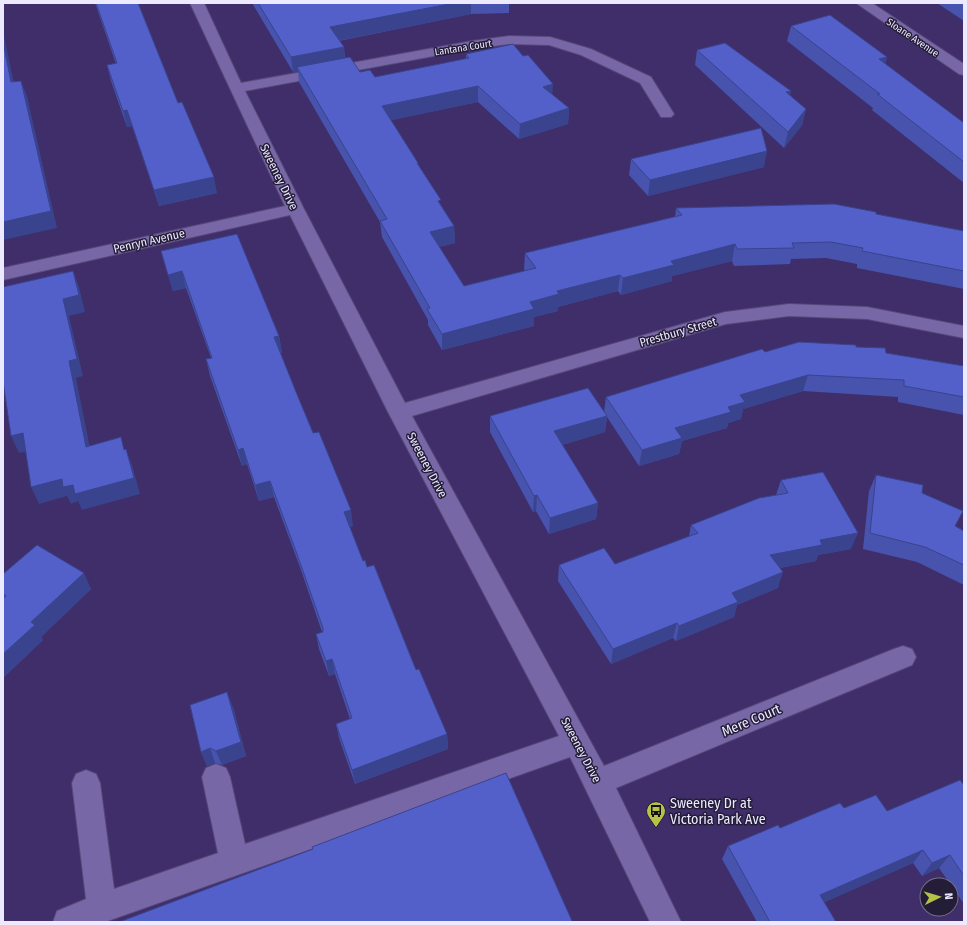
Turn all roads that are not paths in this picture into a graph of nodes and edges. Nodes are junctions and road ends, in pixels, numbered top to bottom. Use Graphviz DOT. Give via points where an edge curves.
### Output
graph roads {
  1 [pos="197,3"];
  2 [pos="863,3"];
  3 [pos="964,71"];
  4 [pos="236,88"];
  5 [pos="666,114"];
  6 [pos="295,209"];
  7 [pos="3,274"];
  8 [pos="964,332"];
  9 [pos="399,412"];
  10 [pos="903,657"];
  11 [pos="576,742"];
  12 [pos="216,777"];
  13 [pos="598,782"];
  14 [pos="86,783"];
  15 [pos="235,862"];
  16 [pos="102,908"];
  17 [pos="68,922"];
  18 [pos="666,922"];
  1 -- 4 [label="street, Sweeney Drive"];
  2 -- 3 [label="street, Sloane Avenue"];
  4 -- 5 [label="street, Lantana Court" via="472,45 509,40 550,41 586,52 646,80"];
  4 -- 6 [label="street, Sweeney Drive"];
  6 -- 7 [label="street, Penryn Avenue"];
  6 -- 9 [label="street, Sweeney Drive"];
  8 -- 9 [label="street, Prestbury Street" via="867,313 789,310 725,318"];
  9 -- 11 [label="street, Sweeney Drive"];
  10 -- 13 [label="street, Mere Court"];
  11 -- 13 [label="street, Sweeney Drive"];
  11 -- 15 [label="street"];
  12 -- 15 [label="street"];
  13 -- 18 [label="street, Sweeney Drive"];
  14 -- 16 [label="street"];
  15 -- 16 [label="street"];
  16 -- 17 [label="street"];
}
